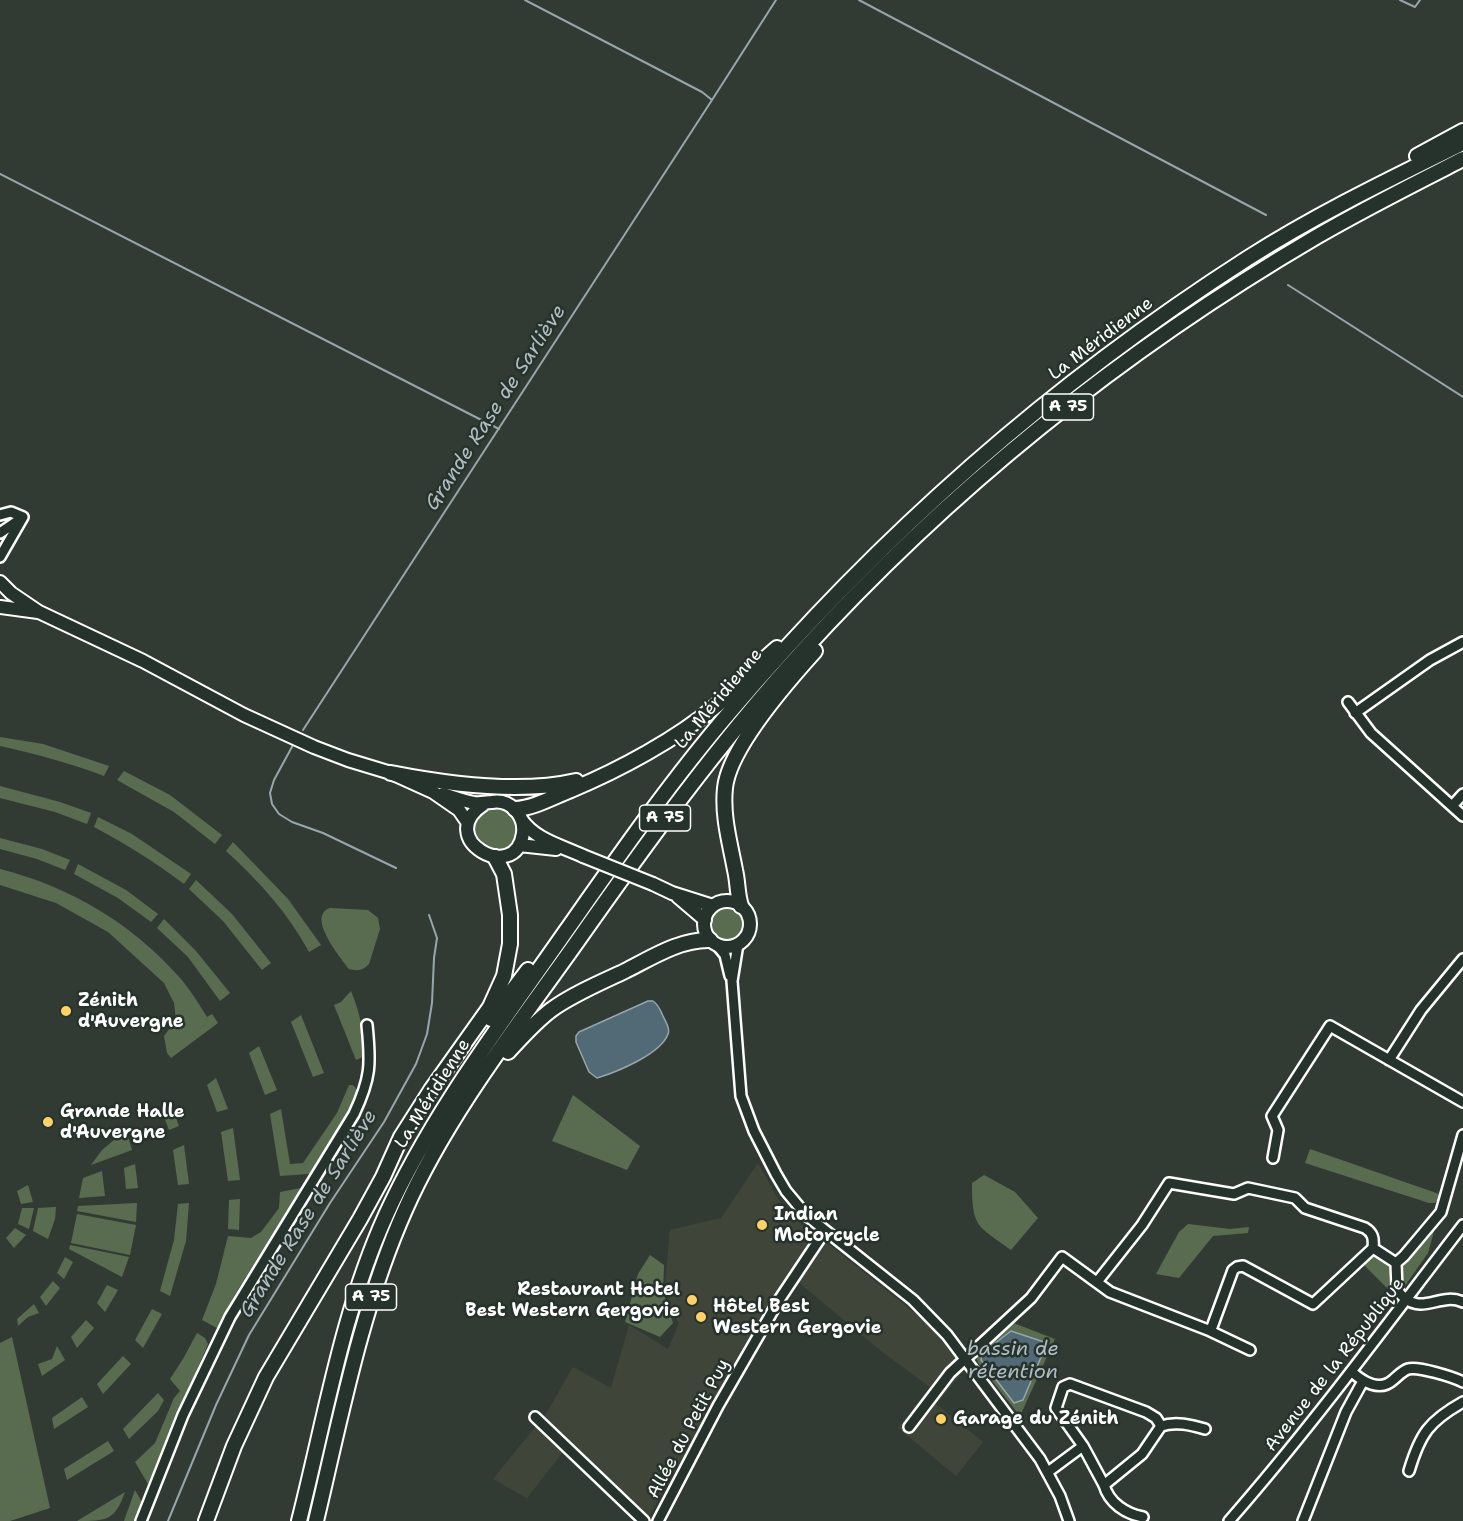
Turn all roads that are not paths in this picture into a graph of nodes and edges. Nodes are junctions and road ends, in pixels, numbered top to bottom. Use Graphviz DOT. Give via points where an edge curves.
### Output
graph roads {
  1 [pos="1463,131"];
  2 [pos="1463,143"];
  3 [pos="1463,159"];
  4 [pos="1463,169"];
  5 [pos="1349,199"];
  6 [pos="1366,208"];
  7 [pos="0,515"];
  8 [pos="23,517"];
  9 [pos="0,533"];
  10 [pos="0,557"];
  11 [pos="885,567"];
  12 [pos="0,582"];
  13 [pos="0,607"];
  14 [pos="39,612"];
  15 [pos="819,612"];
  16 [pos="1463,642"];
  17 [pos="1348,702"];
  18 [pos="1355,713"];
  19 [pos="634,760"];
  20 [pos="391,773"];
  21 [pos="434,792"];
  22 [pos="1463,794"];
  23 [pos="484,804"];
  24 [pos="1452,806"];
  25 [pos="518,814"];
  26 [pos="1463,816"];
  27 [pos="468,823"];
  28 [pos="519,845"];
  29 [pos="583,856"];
  30 [pos="495,857"];
  31 [pos="672,893"];
  32 [pos="712,906"];
  33 [pos="741,906"];
  34 [pos="705,920"];
  35 [pos="563,936"];
  36 [pos="713,942"];
  37 [pos="738,944"];
  38 [pos="1463,959"];
  39 [pos="732,981"];
  40 [pos="367,1025"];
  41 [pos="1389,1060"];
  42 [pos="472,1091"];
  43 [pos="1463,1102"];
  44 [pos="1463,1135"];
  45 [pos="1273,1158"];
  46 [pos="383,1177"];
  47 [pos="1463,1226"];
  48 [pos="825,1231"];
  49 [pos="1373,1248"];
  50 [pos="1396,1263"];
  51 [pos="1097,1282"];
  52 [pos="1407,1300"];
  53 [pos="1463,1302"];
  54 [pos="1208,1329"];
  55 [pos="1250,1350"];
  56 [pos="965,1358"];
  57 [pos="1352,1372"];
  58 [pos="1363,1381"];
  59 [pos="1463,1382"];
  60 [pos="1463,1402"];
  61 [pos="534,1417"];
  62 [pos="909,1426"];
  63 [pos="1161,1426"];
  64 [pos="1205,1429"];
  65 [pos="1083,1446"];
  66 [pos="1409,1471"];
  67 [pos="1048,1472"];
  68 [pos="1104,1485"];
  69 [pos="1143,1517"];
  70 [pos="141,1521"];
  71 [pos="206,1521"];
  72 [pos="299,1521"];
  73 [pos="316,1521"];
  74 [pos="644,1521"];
  75 [pos="658,1521"];
  76 [pos="1068,1521"];
  77 [pos="1229,1521"];
  78 [pos="1303,1521"];
  1 -- 5 [label="highway" via="1386,173"];
  2 -- 5 [label="highway, La Méridienne / A 75"];
  3 -- 6 [label="highway, La Méridienne / A 75"];
  4 -- 6 [label="highway" via="1412,193"];
  5 -- 15 [label="highway, La Méridienne / A 75" via="1250,257 1092,367 968,467"];
  6 -- 11 [label="highway, La Méridienne / A 75" via="1170,329 982,476"];
  7 -- 8 [label="street" via="11,512"];
  8 -- 9 [label="street"];
  8 -- 10 [label="street"];
  11 -- 33 [label="highway" via="758,721 733,761 725,802"];
  11 -- 42 [label="highway, La Méridienne / A 75" via="798,656 706,765 634,860"];
  12 -- 14 [label="main road"];
  13 -- 14 [label="main road"];
  14 -- 20 [label="main road" via="244,715 348,760"];
  15 -- 19 [label="highway" via="715,706"];
  15 -- 35 [label="highway, La Méridienne / A 75" via="725,717"];
  16 -- 18 [label="street" via="1430,660"];
  17 -- 18 [label="street"];
  18 -- 24 [label="street" via="1371,733"];
  19 -- 20 [label="highway" via="579,780 544,786 444,783"];
  19 -- 25 [label="highway"];
  20 -- 21 [label="main road"];
  21 -- 23 [label="main road"];
  21 -- 27 [label="main road" via="459,810"];
  22 -- 24 [label="street"];
  23 -- 25 [label="main road" via="500,802"];
  23 -- 27 [label="main road"];
  24 -- 26 [label="street"];
  25 -- 28 [label="main road" via="524,828"];
  25 -- 29 [label="main road" via="535,834"];
  27 -- 30 [label="main road" via="473,846"];
  28 -- 29 [label="main road" via="560,849"];
  28 -- 30 [label="main road" via="512,852"];
  29 -- 31 [label="main road, bridge"];
  30 -- 46 [label="highway" via="504,874 510,915 504,976 490,1007 401,1137"];
  31 -- 32 [label="main road"];
  31 -- 34 [label="main road"];
  32 -- 33 [label="main road" via="727,901"];
  32 -- 34 [label="main road"];
  33 -- 37 [label="main road" via="749,926"];
  34 -- 36 [label="main road" via="706,933"];
  35 -- 46 [label="highway" via="539,957 492,1018"];
  35 -- 72 [label="highway, La Méridienne / A 75" via="441,1111 384,1219 345,1330"];
  36 -- 37 [label="main road"];
  36 -- 39 [label="street" via="725,955"];
  36 -- 42 [label="highway" via="702,939 676,946 551,1010"];
  37 -- 39 [label="street"];
  38 -- 41 [label="street" via="1421,1010"];
  39 -- 48 [label="street" via="741,1096 746,1112 786,1191"];
  40 -- 70 [label="street" via="371,1058 364,1094 230,1317 183,1415"];
  41 -- 43 [label="street"];
  41 -- 45 [label="street" via="1330,1026 1272,1116 1278,1130"];
  42 -- 73 [label="highway, La Méridienne / A 75" via="423,1173 386,1256 361,1335"];
  44 -- 50 [label="street" via="1441,1212"];
  46 -- 71 [label="highway" via="266,1377"];
  47 -- 52 [label="street, Avenue de la République"];
  48 -- 56 [label="street" via="913,1300"];
  48 -- 75 [label="street, Allée du Petit Puy" via="779,1300"];
  49 -- 50 [label="street"];
  49 -- 51 [label="street" via="1374,1239 1365,1228 1305,1208 1295,1198 1248,1188 1234,1194 1168,1183 1142,1225"];
  49 -- 54 [label="street" via="1313,1304 1243,1266 1238,1267 1233,1270"];
  50 -- 52 [label="street" via="1397,1290"];
  51 -- 54 [label="street" via="1110,1292"];
  51 -- 56 [label="street" via="1062,1257 1031,1298"];
  52 -- 53 [label="street" via="1417,1305"];
  52 -- 57 [label="street, Avenue de la République"];
  54 -- 55 [label="street"];
  56 -- 62 [label="street"];
  56 -- 67 [label="street"];
  57 -- 58 [label="street"];
  57 -- 77 [label="street, Avenue de la République"];
  58 -- 59 [label="street" via="1387,1385 1410,1368"];
  58 -- 78 [label="street" via="1346,1412"];
  60 -- 66 [label="street" via="1427,1427"];
  61 -- 74 [label="street"];
  63 -- 64 [label="street" via="1188,1424"];
  63 -- 65 [label="street" via="1146,1412 1066,1384 1056,1408"];
  63 -- 68 [label="street" via="1142,1454"];
  65 -- 67 [label="street"];
  65 -- 68 [label="street"];
  67 -- 76 [label="street"];
  68 -- 69 [label="street" via="1106,1494 1116,1504 1130,1515"];
}
